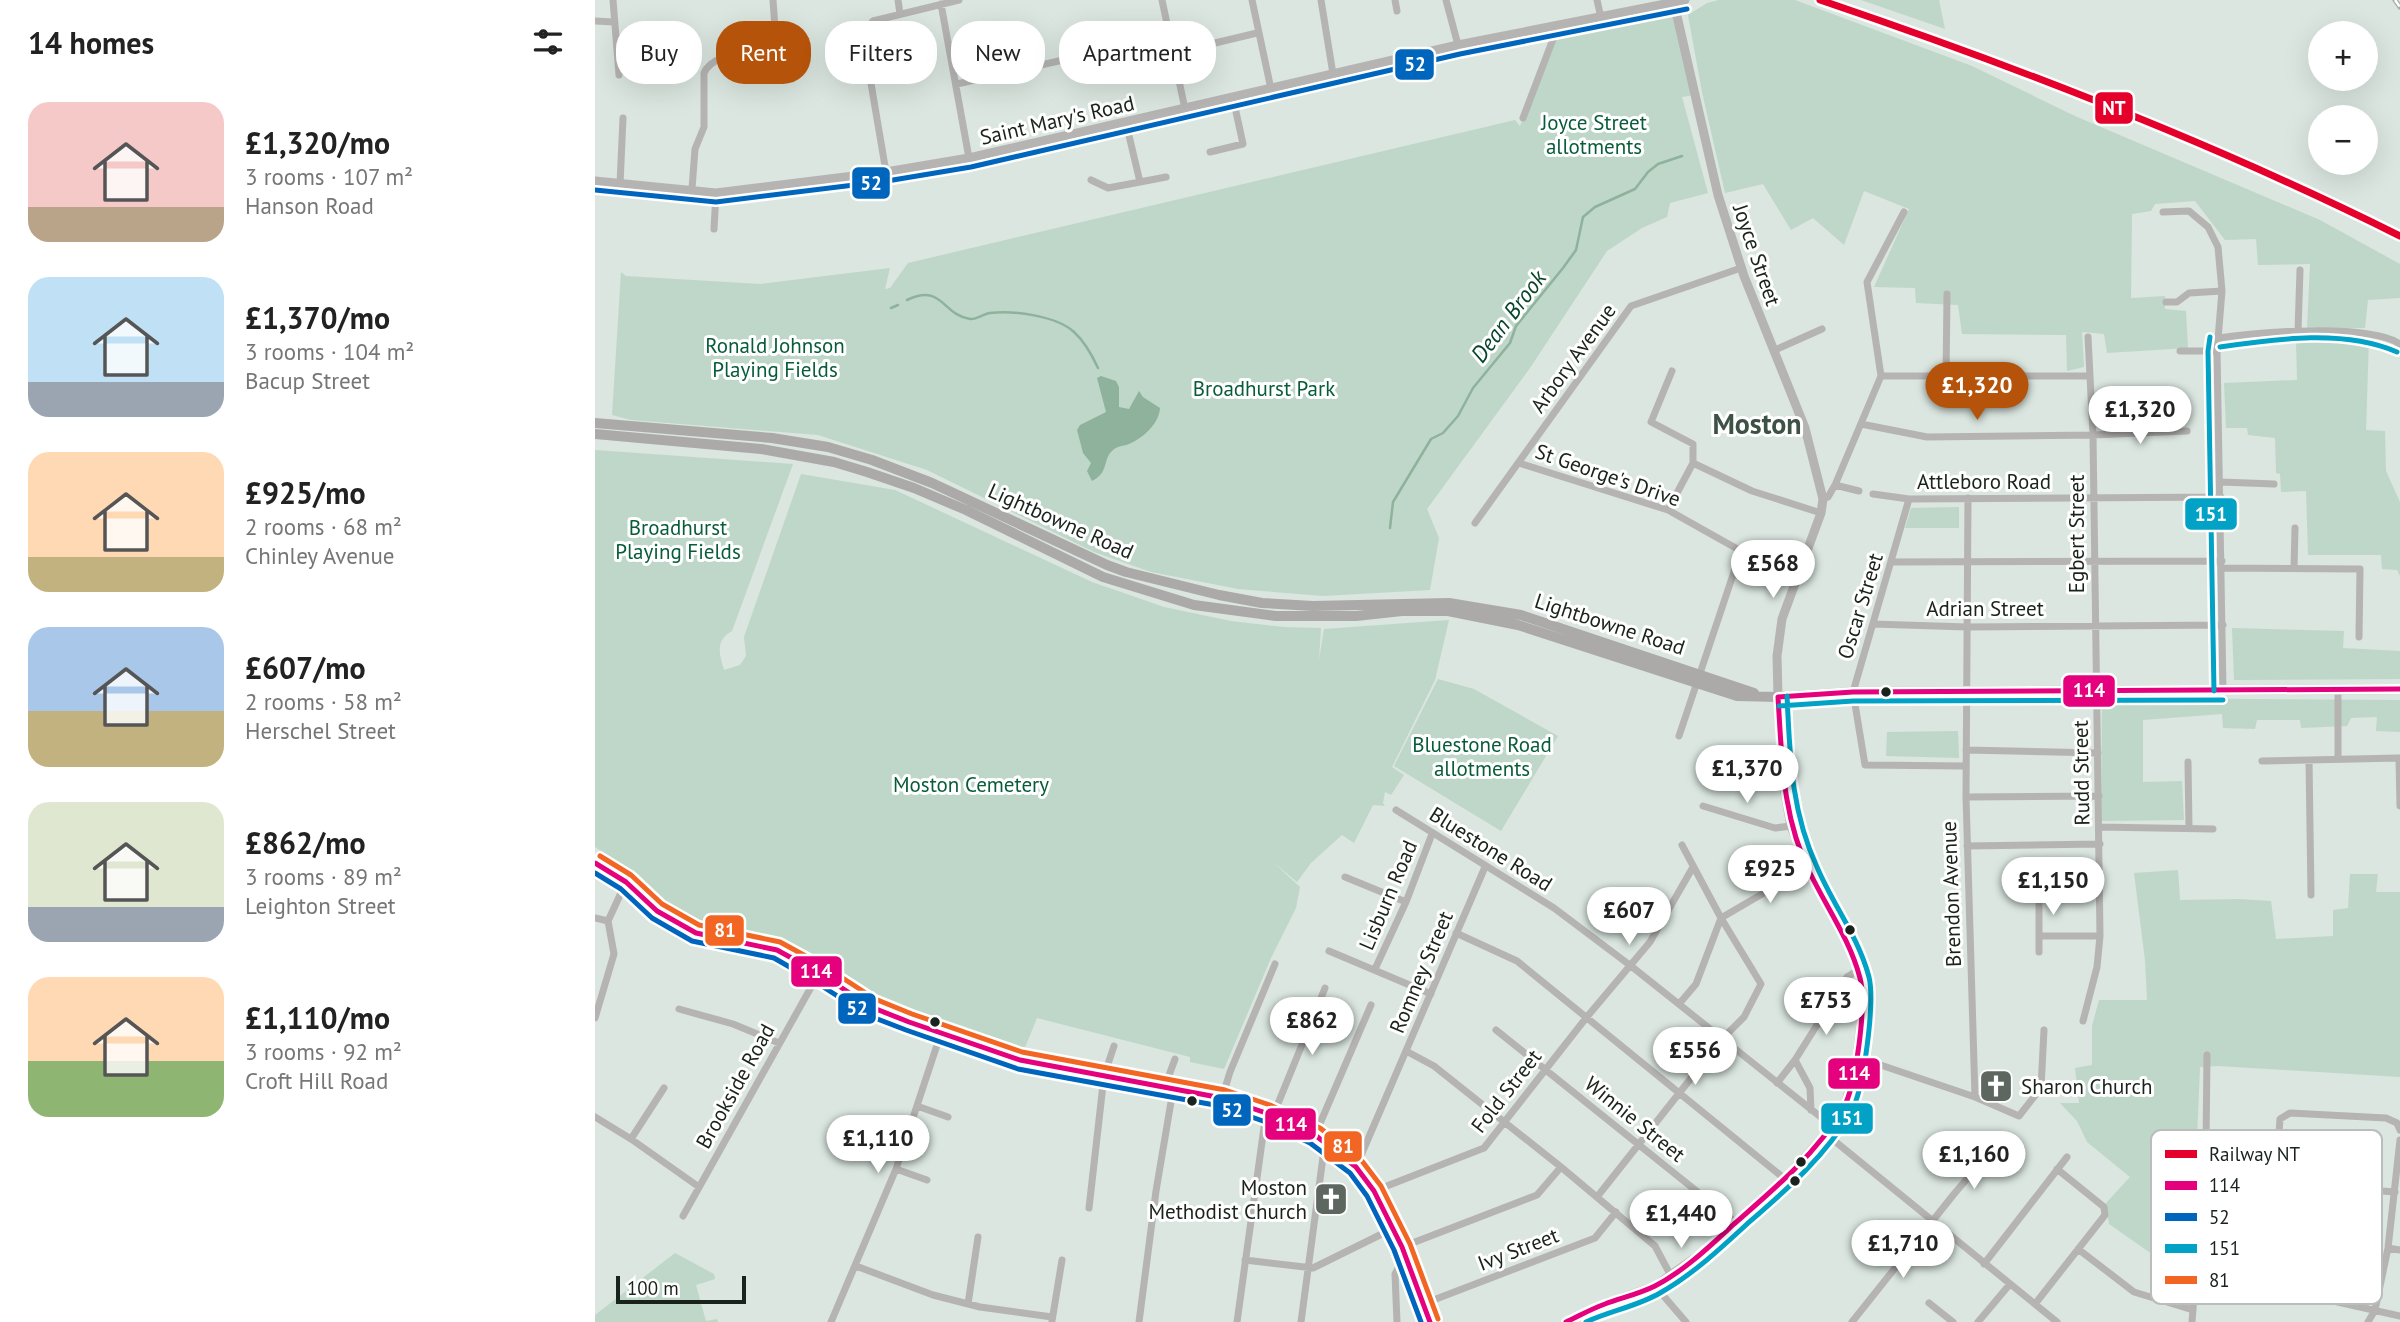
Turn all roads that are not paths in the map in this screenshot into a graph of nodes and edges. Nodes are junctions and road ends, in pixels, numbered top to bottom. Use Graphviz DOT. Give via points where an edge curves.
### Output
graph roads {
  1 [pos="613,0"];
  2 [pos="773,0"];
  3 [pos="898,0"];
  4 [pos="959,0"];
  5 [pos="1162,0"];
  6 [pos="1252,0"];
  7 [pos="1321,0"];
  8 [pos="1395,0"];
  9 [pos="1446,0"];
  10 [pos="1597,0"];
  11 [pos="1685,0"];
  12 [pos="1674,3"];
  13 [pos="941,4"];
  14 [pos="1397,11"];
  15 [pos="900,14"];
  16 [pos="1601,18"];
  17 [pos="595,21"];
  18 [pos="774,21"];
  19 [pos="1167,21"];
  20 [pos="614,22"];
  21 [pos="1558,26"];
  22 [pos="1257,33"];
  23 [pos="616,43"];
  24 [pos="1216,43"];
  25 [pos="1458,45"];
  26 [pos="951,54"];
  27 [pos="716,59"];
  28 [pos="1333,74"];
  29 [pos="957,84"];
  30 [pos="1180,84"];
  31 [pos="1271,89"];
  32 [pos="1233,98"];
  33 [pos="1185,109"];
  34 [pos="623,118"];
  35 [pos="1523,118"];
  36 [pos="1126,123"];
  37 [pos="1210,152"];
  38 [pos="969,158"];
  39 [pos="886,172"];
  40 [pos="1166,177"];
  41 [pos="1091,180"];
  42 [pos="595,181"];
  43 [pos="1140,183"];
  44 [pos="620,184"];
  45 [pos="692,189"];
  46 [pos="716,193"];
  47 [pos="1903,212"];
  48 [pos="2162,212"];
  49 [pos="714,229"];
  50 [pos="1741,268"];
  51 [pos="2300,271"];
  52 [pos="2222,291"];
  53 [pos="1947,295"];
  54 [pos="2166,302"];
  55 [pos="1822,329"];
  56 [pos="2298,331"];
  57 [pos="2088,337"];
  58 [pos="2219,338"];
  59 [pos="2400,344"];
  60 [pos="1775,350"];
  61 [pos="2180,351"];
  62 [pos="2217,351"];
  63 [pos="1672,371"];
  64 [pos="1881,376"];
  65 [pos="2089,376"];
  66 [pos="1946,378"];
  67 [pos="595,423"];
  68 [pos="1861,424"];
  69 [pos="2187,431"];
  70 [pos="595,435"];
  71 [pos="2093,435"];
  72 [pos="1519,463"];
  73 [pos="1693,463"];
  74 [pos="2221,482"];
  75 [pos="2274,484"];
  76 [pos="1835,485"];
  77 [pos="1859,491"];
  78 [pos="1873,494"];
  79 [pos="2221,497"];
  80 [pos="1968,498"];
  81 [pos="1823,499"];
  82 [pos="1909,499"];
  83 [pos="2093,499"];
  84 [pos="1668,510"];
  85 [pos="1821,513"];
  86 [pos="1475,523"];
  87 [pos="2295,528"];
  88 [pos="1741,551"];
  89 [pos="1892,562"];
  90 [pos="1968,562"];
  91 [pos="2093,562"];
  92 [pos="2223,565"];
  93 [pos="2294,568"];
  94 [pos="1799,571"];
  95 [pos="1873,624"];
  96 [pos="2223,625"];
  97 [pos="2094,626"];
  98 [pos="1967,627"];
  99 [pos="2359,637"];
  100 [pos="1699,679"];
  101 [pos="2400,689"];
  102 [pos="2098,690"];
  103 [pos="2338,690"];
  104 [pos="1966,691"];
  105 [pos="2223,691"];
  106 [pos="1853,692"];
  107 [pos="1778,697"];
  108 [pos="1679,736"];
  109 [pos="1966,750"];
  110 [pos="2098,752"];
  111 [pos="2399,758"];
  112 [pos="2338,759"];
  113 [pos="2309,760"];
  114 [pos="2262,761"];
  115 [pos="2188,762"];
  116 [pos="1965,766"];
  117 [pos="2099,796"];
  118 [pos="1966,797"];
  119 [pos="1703,806"];
  120 [pos="2400,806"];
  121 [pos="1396,810"];
  122 [pos="1791,826"];
  123 [pos="2099,827"];
  124 [pos="2189,828"];
  125 [pos="2213,829"];
  126 [pos="1432,834"];
  127 [pos="2099,844"];
  128 [pos="1682,845"];
  129 [pos="1967,846"];
  130 [pos="595,863"];
  131 [pos="1485,867"];
  132 [pos="1693,867"];
  133 [pos="1809,872"];
  134 [pos="1345,877"];
  135 [pos="626,882"];
  136 [pos="2039,884"];
  137 [pos="2311,895"];
  138 [pos="1406,902"];
  139 [pos="595,918"];
  140 [pos="1721,918"];
  141 [pos="608,921"];
  142 [pos="1457,933"];
  143 [pos="2039,936"];
  144 [pos="2100,936"];
  145 [pos="1329,951"];
  146 [pos="2039,951"];
  147 [pos="1275,964"];
  148 [pos="1631,965"];
  149 [pos="1375,969"];
  150 [pos="1859,970"];
  151 [pos="819,973"];
  152 [pos="1325,988"];
  153 [pos="1431,994"];
  154 [pos="1679,1004"];
  155 [pos="1371,1006"];
  156 [pos="679,1009"];
  157 [pos="595,1018"];
  158 [pos="1586,1018"];
  159 [pos="2083,1021"];
  160 [pos="1496,1030"];
  161 [pos="2045,1030"];
  162 [pos="941,1033"];
  163 [pos="1723,1039"];
  164 [pos="779,1043"];
  165 [pos="1114,1046"];
  166 [pos="1406,1051"];
  167 [pos="2207,1055"];
  168 [pos="1857,1057"];
  169 [pos="1175,1059"];
  170 [pos="1795,1060"];
  171 [pos="1546,1069"];
  172 [pos="1104,1076"];
  173 [pos="1777,1083"];
  174 [pos="664,1088"];
  175 [pos="1169,1089"];
  176 [pos="1680,1093"];
  177 [pos="1975,1097"];
  178 [pos="1222,1098"];
  179 [pos="917,1105"];
  180 [pos="1811,1110"];
  181 [pos="1270,1114"];
  182 [pos="948,1116"];
  183 [pos="595,1117"];
  184 [pos="1504,1121"];
  185 [pos="1829,1130"];
  186 [pos="2206,1130"];
  187 [pos="2279,1130"];
  188 [pos="2400,1130"];
  189 [pos="1315,1135"];
  190 [pos="631,1139"];
  191 [pos="2400,1140"];
  192 [pos="1329,1144"];
  193 [pos="1641,1144"];
  194 [pos="1995,1146"];
  195 [pos="2399,1154"];
  196 [pos="2067,1157"];
  197 [pos="1356,1167"];
  198 [pos="1561,1167"];
  199 [pos="2057,1169"];
  200 [pos="896,1170"];
  201 [pos="1785,1179"];
  202 [pos="927,1180"];
  203 [pos="699,1187"];
  204 [pos="1374,1191"];
  205 [pos="2382,1191"];
  206 [pos="2395,1192"];
  207 [pos="1597,1197"];
  208 [pos="1089,1208"];
  209 [pos="1616,1212"];
  210 [pos="683,1216"];
  211 [pos="1933,1220"];
  212 [pos="1735,1222"];
  213 [pos="1394,1228"];
  214 [pos="978,1237"];
  215 [pos="2388,1248"];
  216 [pos="2078,1250"];
  217 [pos="2400,1250"];
  218 [pos="1404,1252"];
  219 [pos="1062,1260"];
  220 [pos="1245,1260"];
  221 [pos="1985,1264"];
  222 [pos="856,1266"];
  223 [pos="1307,1268"];
  224 [pos="1411,1270"];
  225 [pos="1397,1271"];
  226 [pos="1671,1276"];
  227 [pos="2382,1277"];
  228 [pos="2010,1284"];
  229 [pos="1655,1286"];
  230 [pos="2151,1297"];
  231 [pos="1929,1303"];
  232 [pos="968,1304"];
  233 [pos="1423,1304"];
  234 [pos="2035,1304"];
  235 [pos="2173,1304"];
  236 [pos="2193,1304"];
  237 [pos="2348,1304"];
  238 [pos="2376,1304"];
  239 [pos="2193,1310"];
  240 [pos="2375,1310"];
  241 [pos="2400,1316"];
  242 [pos="1052,1320"];
  243 [pos="831,1322"];
  244 [pos="1139,1322"];
  245 [pos="1237,1322"];
  246 [pos="1301,1322"];
  247 [pos="1397,1322"];
  248 [pos="1430,1322"];
  249 [pos="1566,1322"];
  250 [pos="1686,1322"];
  251 [pos="1852,1322"];
  252 [pos="1953,1322"];
  253 [pos="1978,1322"];
  254 [pos="2057,1322"];
  255 [pos="2192,1322"];
  256 [pos="2368,1322"];
  1 -- 20 [label="street"];
  2 -- 18 [label="street"];
  3 -- 15 [label="street"];
  4 -- 13 [label="street"];
  5 -- 19 [label="street"];
  6 -- 22 [label="street"];
  7 -- 28 [label="street"];
  8 -- 14 [label="street"];
  9 -- 25 [label="street"];
  10 -- 16 [label="street"];
  11 -- 12 [label="street, Saint Mary's Road"];
  12 -- 16 [label="street, Saint Mary's Road"];
  12 -- 50 [label="street, Joyce Street"];
  13 -- 15 [label="street"];
  13 -- 26 [label="street"];
  15 -- 39 [label="street" via="873,22 865,35"];
  16 -- 21 [label="street, Saint Mary's Road"];
  17 -- 20 [label="street"];
  20 -- 23 [label="street"];
  21 -- 25 [label="street, Saint Mary's Road"];
  21 -- 35 [label="street"];
  22 -- 24 [label="street"];
  22 -- 31 [label="street"];
  25 -- 28 [label="street, Saint Mary's Road"];
  27 -- 45 [label="street" via="704,75 704,127 695,149"];
  28 -- 31 [label="street, Saint Mary's Road"];
  29 -- 38 [label="street"];
  30 -- 33 [label="street"];
  31 -- 32 [label="street, Saint Mary's Road"];
  32 -- 33 [label="street, Saint Mary's Road"];
  32 -- 37 [label="street" via="1243,144"];
  33 -- 36 [label="street, Saint Mary's Road"];
  34 -- 44 [label="street"];
  36 -- 38 [label="street, Saint Mary's Road"];
  36 -- 43 [label="street"];
  38 -- 39 [label="street, Saint Mary's Road"];
  39 -- 46 [label="street, Saint Mary's Road"];
  40 -- 43 [label="street"];
  41 -- 43 [label="street" via="1108,188"];
  42 -- 44 [label="street, Saint Mary's Road"];
  44 -- 45 [label="street, Saint Mary's Road"];
  45 -- 46 [label="street, Saint Mary's Road"];
  46 -- 49 [label="street"];
  47 -- 64 [label="street" via="1867,282"];
  48 -- 52 [label="street" via="2189,211 2208,227 2218,247"];
  50 -- 60 [label="street, Joyce Street"];
  50 -- 72 [label="street, Arbory Avenue" via="1631,306"];
  51 -- 56 [label="street"];
  52 -- 54 [label="street" via="2189,293 2176,302"];
  52 -- 58 [label="street"];
  53 -- 66 [label="street"];
  55 -- 60 [label="street"];
  56 -- 58 [label="street"];
  56 -- 59 [label="street" via="2379,334"];
  57 -- 65 [label="street, Egbert Street"];
  58 -- 62 [label="street"];
  60 -- 81 [label="street, Joyce Street" via="1805,428"];
  61 -- 62 [label="street"];
  62 -- 74 [label="street"];
  63 -- 73 [label="street" via="1651,422 1693,444"];
  64 -- 66 [label="street"];
  64 -- 68 [label="street"];
  65 -- 66 [label="street"];
  65 -- 71 [label="street, Egbert Street"];
  67 -- 100 [label="main road, Lightbowne Road" via="772,438 839,450 932,483 1126,572 1262,603 1469,605 1521,615"];
  68 -- 71 [label="street" via="1927,437"];
  68 -- 76 [label="street"];
  69 -- 71 [label="street"];
  70 -- 100 [label="main road, Lightbowne Road" via="761,449 867,471 935,497 1103,577 1194,605 1276,616 1448,611 1518,625"];
  71 -- 83 [label="street, Egbert Street"];
  72 -- 84 [label="street, St George's Drive"];
  72 -- 86 [label="street, Arbory Avenue"];
  73 -- 84 [label="street"];
  73 -- 85 [label="street" via="1752,491"];
  74 -- 75 [label="street"];
  74 -- 79 [label="street"];
  76 -- 77 [label="street"];
  76 -- 81 [label="street"];
  78 -- 82 [label="street, Attleboro Road"];
  79 -- 83 [label="street, Attleboro Road"];
  79 -- 92 [label="street"];
  80 -- 82 [label="street, Attleboro Road"];
  80 -- 83 [label="street, Attleboro Road"];
  80 -- 90 [label="street, Brendon Avenue"];
  81 -- 85 [label="street, Joyce Street"];
  82 -- 89 [label="street, Oscar Street"];
  83 -- 91 [label="street, Egbert Street"];
  84 -- 88 [label="street, St George's Drive"];
  85 -- 94 [label="street, Joyce Street"];
  87 -- 93 [label="street"];
  88 -- 94 [label="street, St George's Drive"];
  88 -- 100 [label="street"];
  89 -- 90 [label="street"];
  89 -- 95 [label="street, Oscar Street"];
  90 -- 91 [label="street"];
  90 -- 98 [label="street, Brendon Avenue"];
  91 -- 92 [label="street"];
  91 -- 97 [label="street, Egbert Street"];
  92 -- 93 [label="street"];
  92 -- 96 [label="street"];
  93 -- 99 [label="street" via="2360,569"];
  94 -- 107 [label="street, Joyce Street" via="1782,618"];
  95 -- 98 [label="street, Adrian Street"];
  95 -- 106 [label="street, Oscar Street"];
  96 -- 97 [label="street, Adrian Street"];
  96 -- 105 [label="street"];
  97 -- 98 [label="street, Adrian Street"];
  97 -- 102 [label="street, Egbert Street"];
  98 -- 104 [label="street, Brendon Avenue"];
  100 -- 107 [label="main road, Lightbowne Road"];
  100 -- 108 [label="street"];
  101 -- 103 [label="main road, Lightbowne Road"];
  102 -- 104 [label="main road, Lightbowne Road"];
  102 -- 105 [label="main road, Lightbowne Road"];
  102 -- 110 [label="street, Rudd Street"];
  103 -- 105 [label="main road, Lightbowne Road"];
  103 -- 112 [label="street"];
  104 -- 106 [label="main road, Lightbowne Road"];
  104 -- 109 [label="street, Brendon Avenue"];
  106 -- 107 [label="main road, Lightbowne Road"];
  106 -- 116 [label="street, Oscar Street" via="1865,765"];
  107 -- 122 [label="street, Joyce Street" via="1783,782"];
  109 -- 110 [label="street"];
  109 -- 116 [label="street, Brendon Avenue"];
  110 -- 117 [label="street, Rudd Street"];
  111 -- 112 [label="street"];
  111 -- 120 [label="street"];
  112 -- 113 [label="street"];
  113 -- 114 [label="street"];
  113 -- 137 [label="street"];
  115 -- 124 [label="street"];
  116 -- 118 [label="street, Brendon Avenue"];
  117 -- 118 [label="street"];
  117 -- 123 [label="street, Rudd Street"];
  118 -- 129 [label="street, Brendon Avenue"];
  119 -- 122 [label="street" via="1776,828"];
  121 -- 126 [label="street, Bluestone Road"];
  122 -- 133 [label="street, Joyce Street"];
  123 -- 124 [label="street"];
  123 -- 127 [label="street, Rudd Street"];
  124 -- 125 [label="street"];
  126 -- 131 [label="street, Bluestone Road"];
  126 -- 138 [label="street, Lisburn Road"];
  127 -- 129 [label="street"];
  127 -- 144 [label="street, Rudd Street"];
  128 -- 132 [label="street"];
  129 -- 177 [label="street, Brendon Avenue"];
  130 -- 135 [label="street"];
  131 -- 142 [label="street, Romney Street"];
  131 -- 148 [label="street, Bluestone Road" via="1554,908"];
  132 -- 140 [label="street"];
  132 -- 148 [label="street, Fold Street" via="1650,942"];
  133 -- 140 [label="street" via="1791,877"];
  133 -- 150 [label="street, Joyce Street"];
  134 -- 138 [label="street"];
  135 -- 141 [label="street"];
  135 -- 151 [label="street" via="657,911 697,933 777,950"];
  136 -- 143 [label="street"];
  138 -- 149 [label="street, Lisburn Road"];
  139 -- 141 [label="street"];
  140 -- 154 [label="street" via="1696,984"];
  140 -- 163 [label="street" via="1761,984 1744,1017"];
  141 -- 157 [label="street" via="614,954"];
  142 -- 153 [label="street, Romney Street"];
  142 -- 158 [label="street" via="1517,961"];
  143 -- 144 [label="street"];
  143 -- 146 [label="street"];
  144 -- 159 [label="street, Rudd Street"];
  145 -- 149 [label="street"];
  147 -- 178 [label="street"];
  148 -- 154 [label="street, Bluestone Road"];
  148 -- 158 [label="street, Fold Street"];
  149 -- 153 [label="street"];
  150 -- 168 [label="street, Joyce Street" via="1863,1013"];
  150 -- 170 [label="street" via="1847,978"];
  151 -- 162 [label="street" via="871,1007"];
  151 -- 164 [label="street, Brookside Road"];
  152 -- 181 [label="street"];
  153 -- 166 [label="street, Romney Street"];
  154 -- 163 [label="street, Bluestone Road"];
  155 -- 189 [label="street"];
  156 -- 164 [label="street"];
  158 -- 171 [label="street, Fold Street"];
  158 -- 176 [label="street"];
  160 -- 171 [label="street, Winnie Street"];
  161 -- 177 [label="street" via="2041,1088 2019,1116"];
  162 -- 172 [label="street" via="1020,1060"];
  162 -- 179 [label="street"];
  163 -- 173 [label="street, Bluestone Road"];
  163 -- 176 [label="street"];
  164 -- 203 [label="street, Brookside Road"];
  165 -- 172 [label="street"];
  166 -- 184 [label="street" via="1434,1066"];
  166 -- 197 [label="street, Romney Street"];
  167 -- 186 [label="street"];
  168 -- 177 [label="street"];
  168 -- 185 [label="street, Joyce Street" via="1845,1105"];
  169 -- 175 [label="street"];
  170 -- 173 [label="street"];
  170 -- 180 [label="street" via="1810,1088"];
  171 -- 184 [label="street, Fold Street"];
  171 -- 193 [label="street, Winnie Street"];
  172 -- 175 [label="street"];
  172 -- 208 [label="street"];
  173 -- 180 [label="street, Bluestone Road"];
  174 -- 190 [label="street"];
  175 -- 178 [label="street"];
  175 -- 244 [label="street"];
  176 -- 193 [label="street"];
  176 -- 201 [label="street"];
  178 -- 181 [label="street"];
  179 -- 182 [label="street"];
  179 -- 200 [label="street"];
  180 -- 185 [label="street, Bluestone Road"];
  181 -- 189 [label="street"];
  181 -- 220 [label="street"];
  183 -- 190 [label="street"];
  184 -- 198 [label="street"];
  184 -- 204 [label="street, Fold Street" via="1484,1148"];
  185 -- 201 [label="street, Joyce Street"];
  185 -- 211 [label="street, Bluestone Road"];
  187 -- 188 [label="street" via="2280,1119 2290,1113 2386,1118"];
  189 -- 192 [label="street"];
  190 -- 203 [label="street"];
  191 -- 195 [label="street"];
  192 -- 197 [label="street"];
  192 -- 223 [label="street" via="1322,1157"];
  193 -- 207 [label="street"];
  193 -- 212 [label="street, Winnie Street"];
  194 -- 211 [label="street"];
  195 -- 206 [label="street"];
  196 -- 199 [label="street"];
  197 -- 204 [label="street"];
  198 -- 207 [label="street"];
  198 -- 218 [label="street" via="1537,1195"];
  199 -- 216 [label="street" via="2104,1207 2105,1215"];
  199 -- 221 [label="street"];
  200 -- 202 [label="street"];
  200 -- 222 [label="street"];
  201 -- 212 [label="street, Joyce Street"];
  203 -- 210 [label="street, Brookside Road"];
  204 -- 213 [label="street"];
  205 -- 206 [label="street"];
  206 -- 215 [label="street"];
  207 -- 209 [label="street"];
  209 -- 226 [label="street" via="1655,1246"];
  209 -- 233 [label="street, Ivy Street" via="1595,1238"];
  211 -- 221 [label="street, Bluestone Road"];
  211 -- 251 [label="street"];
  212 -- 226 [label="street, Joyce Street"];
  213 -- 218 [label="street"];
  213 -- 223 [label="street"];
  214 -- 232 [label="street"];
  215 -- 217 [label="street"];
  215 -- 227 [label="street"];
  216 -- 230 [label="street" via="2134,1292"];
  216 -- 234 [label="street"];
  218 -- 224 [label="street"];
  218 -- 225 [label="street"];
  219 -- 242 [label="street"];
  220 -- 223 [label="street"];
  220 -- 245 [label="street"];
  221 -- 228 [label="street, Bluestone Road"];
  222 -- 232 [label="street"];
  222 -- 243 [label="street"];
  223 -- 246 [label="street"];
  224 -- 225 [label="street"];
  224 -- 233 [label="street"];
  225 -- 247 [label="street"];
  226 -- 229 [label="street, Joyce Street"];
  228 -- 234 [label="street, Bluestone Road"];
  228 -- 253 [label="street"];
  229 -- 249 [label="street, Joyce Street"];
  229 -- 250 [label="street"];
  231 -- 252 [label="street"];
  232 -- 242 [label="street"];
  233 -- 248 [label="street"];
  234 -- 254 [label="street, Bluestone Road"];
  235 -- 239 [label="street"];
  236 -- 239 [label="street"];
  237 -- 240 [label="street"];
  238 -- 240 [label="street"];
  239 -- 255 [label="street"];
  240 -- 241 [label="street"];
  240 -- 256 [label="street"];
}
